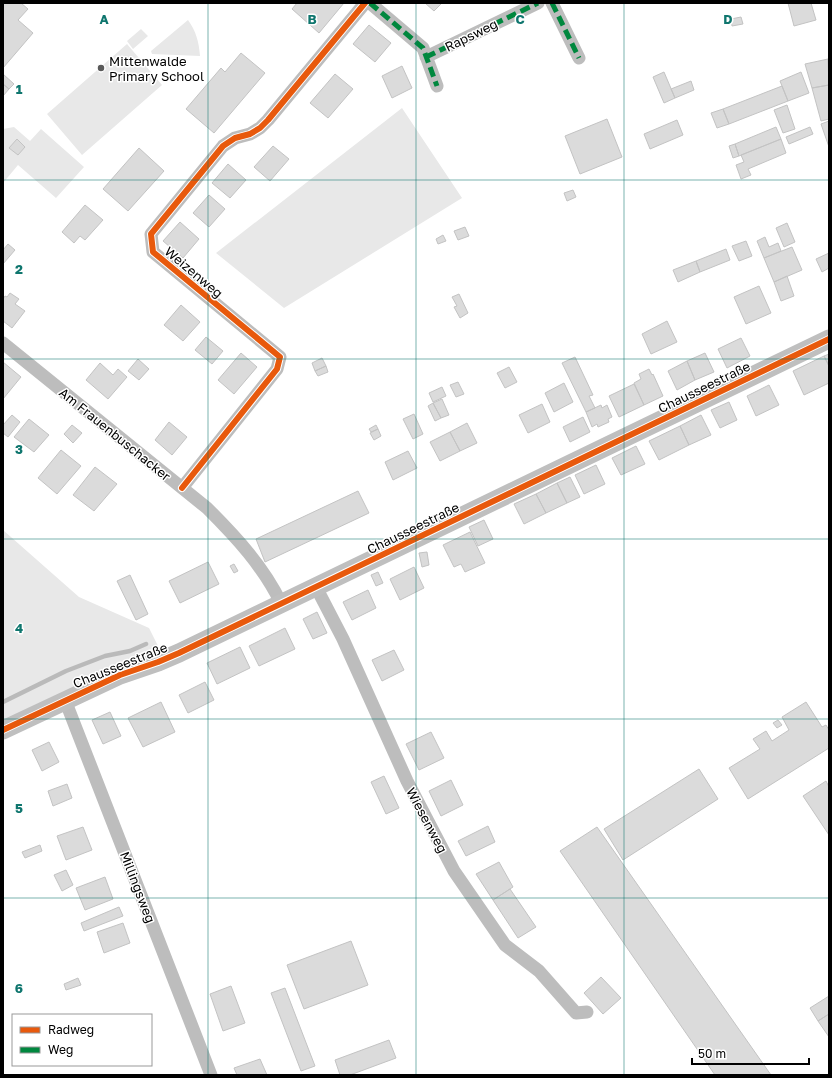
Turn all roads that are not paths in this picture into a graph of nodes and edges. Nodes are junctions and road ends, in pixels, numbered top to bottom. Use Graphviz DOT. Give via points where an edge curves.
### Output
graph roads {
  1 [pos="365,3"];
  2 [pos="370,3"];
  3 [pos="538,3"];
  4 [pos="552,3"];
  5 [pos="426,57"];
  6 [pos="580,58"];
  7 [pos="437,86"];
  8 [pos="829,339"];
  9 [pos="3,343"];
  10 [pos="182,488"];
  11 [pos="316,587"];
  12 [pos="281,604"];
  13 [pos="65,700"];
  14 [pos="3,730"];
  15 [pos="587,1012"];
  16 [pos="211,1075"];
  1 -- 10 [label="street, Weizenweg" via="268,120 250,134 235,138 223,146 151,234 153,252 280,357 277,369"];
  2 -- 5 [label="street" via="423,48"];
  3 -- 5 [label="street, Rapsweg"];
  4 -- 6 [label="street"];
  5 -- 7 [label="street"];
  8 -- 11 [label="street, Chausseestraße"];
  9 -- 10 [label="street, Am Frauenbuschacker"];
  10 -- 12 [label="street, Am Frauenbuschacker" via="207,508 258,564"];
  11 -- 12 [label="street, Chausseestraße"];
  11 -- 15 [label="street, Wiesenweg" via="343,639 406,781 454,871 505,945 538,971 576,1013"];
  12 -- 13 [label="street, Chausseestraße" via="163,660 120,675"];
  13 -- 14 [label="street, Chausseestraße"];
  13 -- 16 [label="street, Millingsweg"];
}
